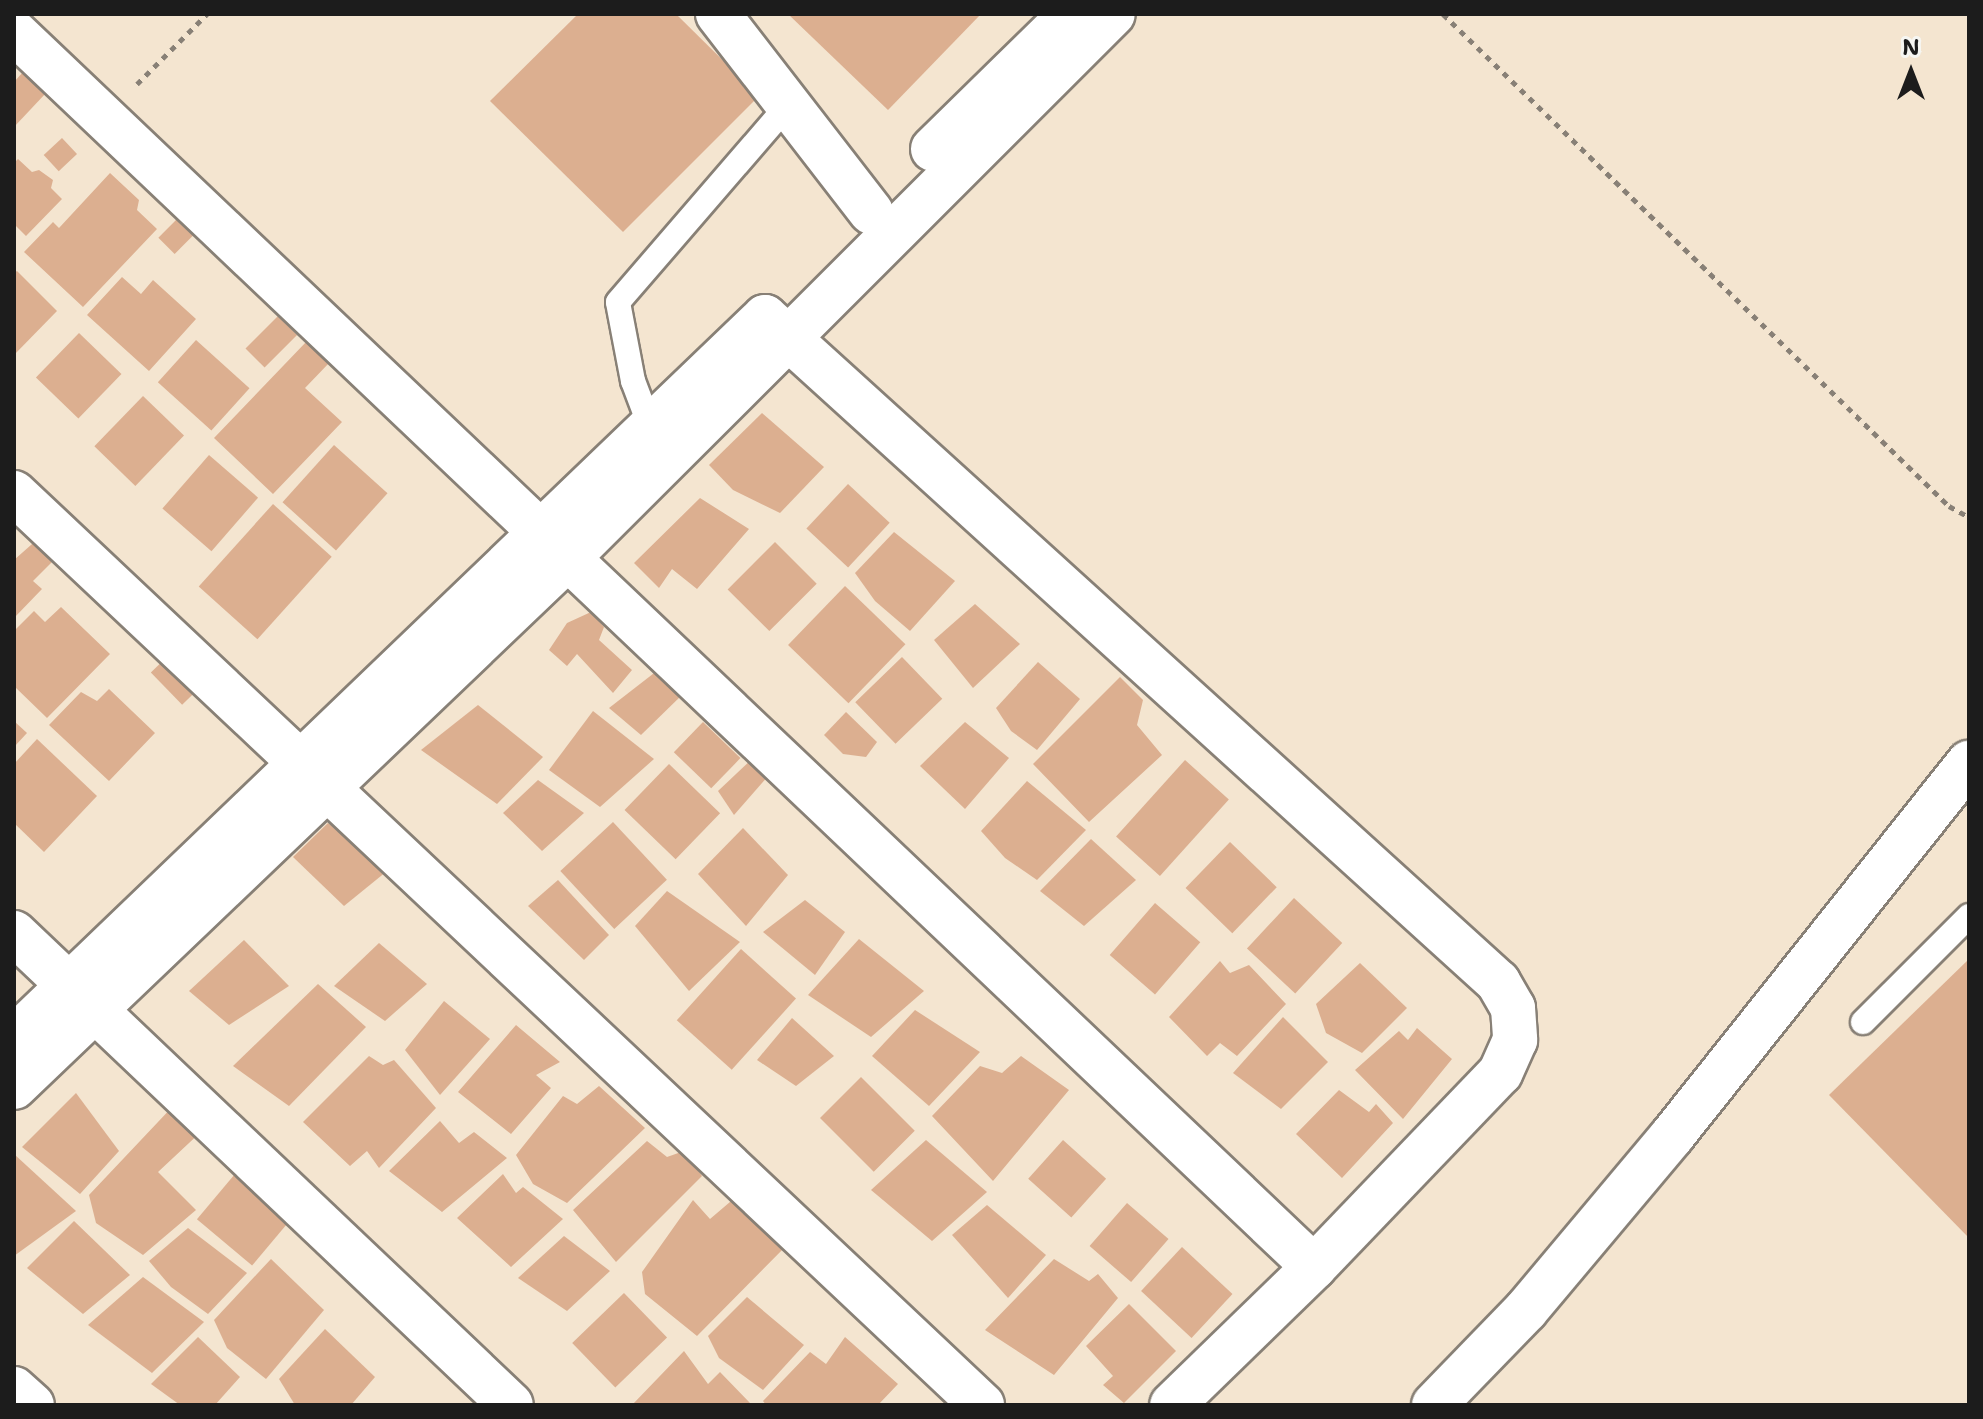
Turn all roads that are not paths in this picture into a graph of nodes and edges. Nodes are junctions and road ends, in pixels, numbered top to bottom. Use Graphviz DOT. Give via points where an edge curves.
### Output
graph roads {
  1 [pos="718,14"];
  2 [pos="1071,14"];
  3 [pos="1113,14"];
  4 [pos="14,32"];
  5 [pos="1028,74"];
  6 [pos="788,105"];
  7 [pos="871,212"];
  8 [pos="776,327"];
  9 [pos="650,426"];
  10 [pos="14,493"];
  11 [pos="554,546"];
  12 [pos="1969,763"];
  13 [pos="312,777"];
  14 [pos="1969,916"];
  15 [pos="14,933"];
  16 [pos="84,1000"];
  17 [pos="1863,1022"];
  18 [pos="14,1038"];
  19 [pos="14,1087"];
  20 [pos="1314,1267"];
  21 [pos="14,1389"];
  22 [pos="32,1405"];
  23 [pos="511,1405"];
  24 [pos="982,1405"];
  25 [pos="1172,1405"];
  26 [pos="1434,1405"];
  1 -- 6 [label="street"];
  2 -- 5 [label="street"];
  3 -- 5 [label="street"];
  4 -- 11 [label="street"];
  5 -- 7 [label="street"];
  5 -- 8 [label="street"];
  6 -- 7 [label="street"];
  6 -- 9 [label="lane" via="618,302 633,381"];
  7 -- 8 [label="street"];
  8 -- 9 [label="street"];
  8 -- 11 [label="street"];
  8 -- 20 [label="street" via="1498,982 1513,1008 1515,1040 1500,1073"];
  9 -- 11 [label="street"];
  10 -- 13 [label="street"];
  11 -- 13 [label="street"];
  11 -- 20 [label="street"];
  12 -- 26 [label="street" via="1672,1136 1526,1310"];
  13 -- 16 [label="street"];
  13 -- 24 [label="street"];
  14 -- 17 [label="lane"];
  15 -- 16 [label="street"];
  16 -- 18 [label="street"];
  16 -- 19 [label="street"];
  16 -- 23 [label="street"];
  20 -- 25 [label="street"];
  21 -- 22 [label="street"];
}
